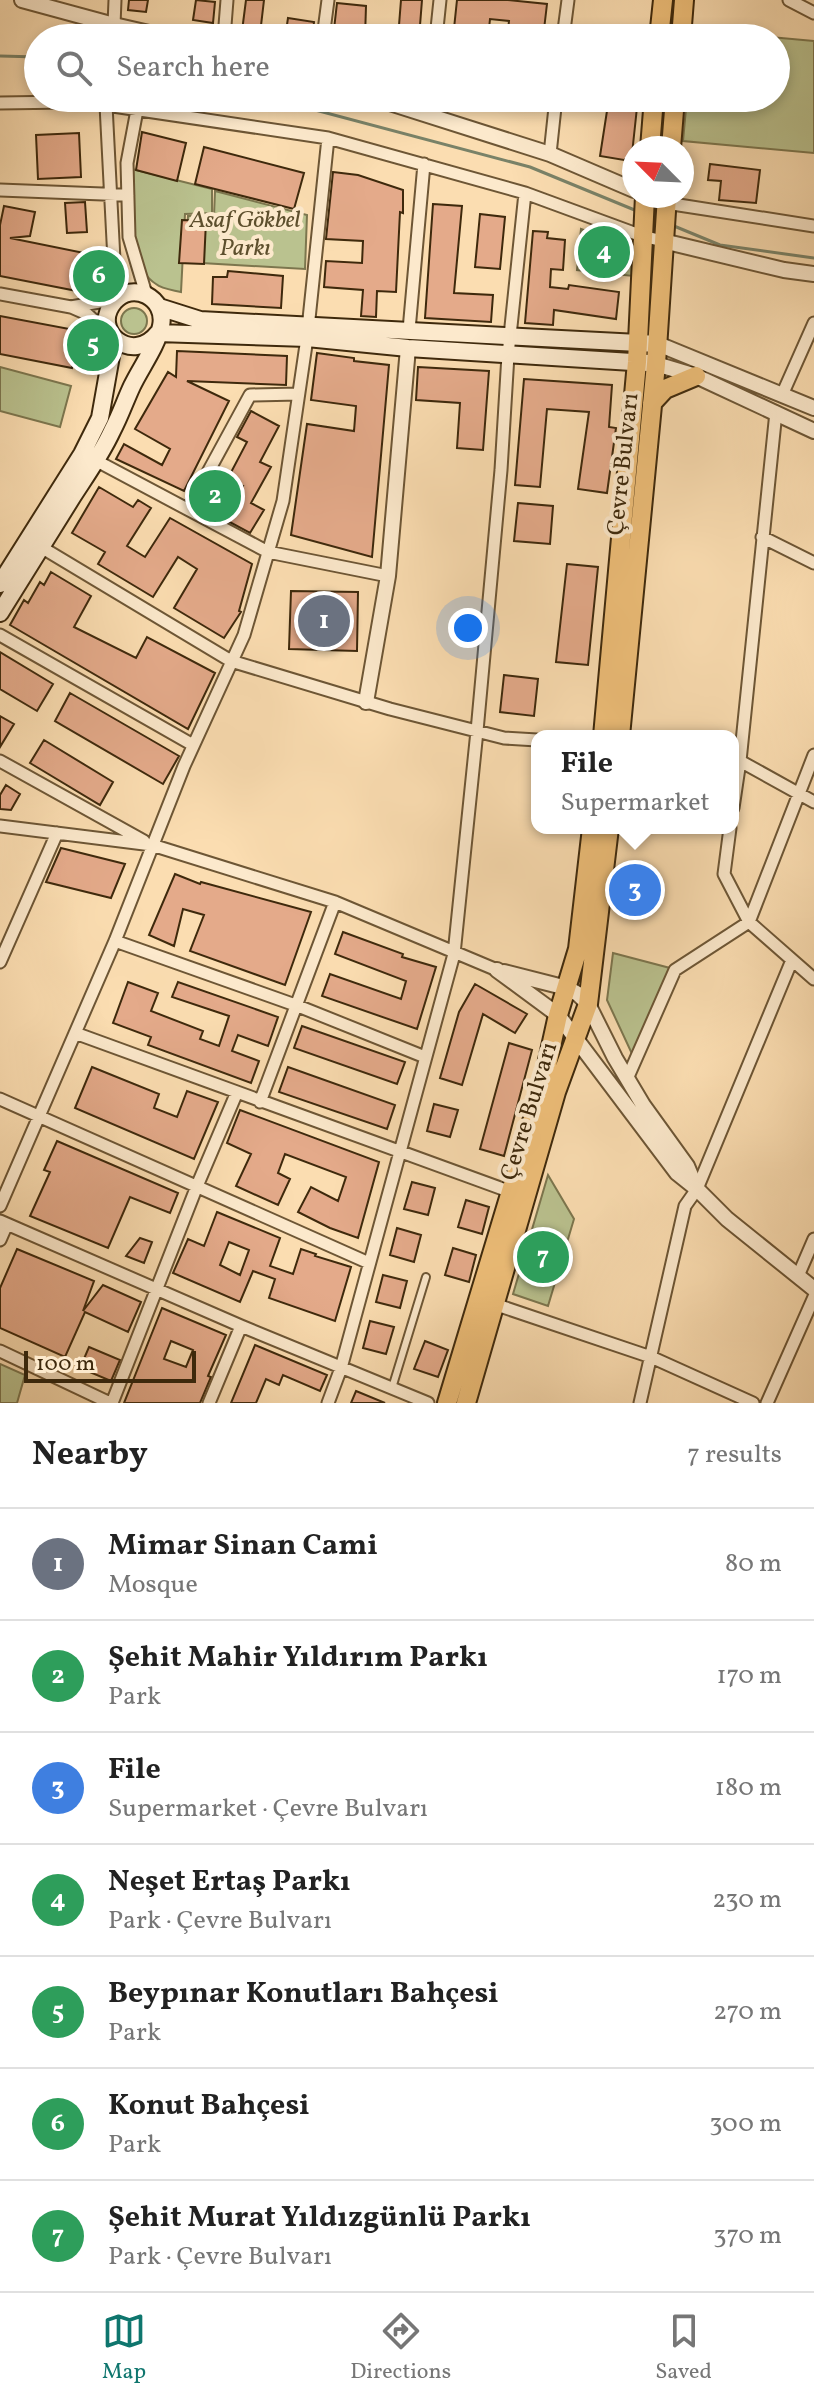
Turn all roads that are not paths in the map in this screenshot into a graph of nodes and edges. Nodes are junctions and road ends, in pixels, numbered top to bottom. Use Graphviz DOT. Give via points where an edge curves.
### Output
graph roads {
  1 [pos="22,0"];
  2 [pos="115,0"];
  3 [pos="227,0"];
  4 [pos="328,0"];
  5 [pos="440,0"];
  6 [pos="568,0"];
  7 [pos="663,0"];
  8 [pos="684,0"];
  9 [pos="789,0"];
  10 [pos="814,13"];
  11 [pos="110,24"];
  12 [pos="114,24"];
  13 [pos="225,24"];
  14 [pos="325,24"];
  15 [pos="437,24"];
  16 [pos="565,24"];
  17 [pos="660,24"];
  18 [pos="682,24"];
  19 [pos="0,103"];
  20 [pos="24,103"];
  21 [pos="106,112"];
  22 [pos="137,112"];
  23 [pos="151,112"];
  24 [pos="418,112"];
  25 [pos="428,112"];
  26 [pos="554,112"];
  27 [pos="653,112"];
  28 [pos="674,112"];
  29 [pos="428,115"];
  30 [pos="651,136"];
  31 [pos="672,136"];
  32 [pos="328,138"];
  33 [pos="550,154"];
  34 [pos="424,164"];
  35 [pos="0,190"];
  36 [pos="525,193"];
  37 [pos="128,195"];
  38 [pos="110,196"];
  39 [pos="653,212"];
  40 [pos="814,226"];
  41 [pos="814,274"];
  42 [pos="0,294"];
  43 [pos="146,294"];
  44 [pos="116,299"];
  45 [pos="71,307"];
  46 [pos="159,307"];
  47 [pos="814,323"];
  48 [pos="409,330"];
  49 [pos="307,331"];
  50 [pos="158,333"];
  51 [pos="511,336"];
  52 [pos="114,339"];
  53 [pos="408,348"];
  54 [pos="647,354"];
  55 [pos="508,355"];
  56 [pos="696,376"];
  57 [pos="298,394"];
  58 [pos="782,395"];
  59 [pos="652,403"];
  60 [pos="814,408"];
  61 [pos="776,412"];
  62 [pos="814,431"];
  63 [pos="95,460"];
  64 [pos="188,509"];
  65 [pos="762,537"];
  66 [pos="41,547"];
  67 [pos="268,552"];
  68 [pos="814,563"];
  69 [pos="388,576"];
  70 [pos="0,584"];
  71 [pos="0,613"];
  72 [pos="0,635"];
  73 [pos="231,661"];
  74 [pos="366,702"];
  75 [pos="604,730"];
  76 [pos="621,730"];
  77 [pos="477,731"];
  78 [pos="739,735"];
  79 [pos="531,740"];
  80 [pos="193,745"];
  81 [pos="814,755"];
  82 [pos="0,761"];
  83 [pos="739,763"];
  84 [pos="798,793"];
  85 [pos="814,802"];
  86 [pos="0,826"];
  87 [pos="57,833"];
  88 [pos="591,834"];
  89 [pos="608,834"];
  90 [pos="729,834"];
  91 [pos="152,845"];
  92 [pos="335,902"];
  93 [pos="749,922"];
  94 [pos="115,941"];
  95 [pos="454,954"];
  96 [pos="792,960"];
  97 [pos="0,962"];
  98 [pos="497,970"];
  99 [pos="814,979"];
  100 [pos="567,988"];
  101 [pos="588,1004"];
  102 [pos="298,1006"];
  103 [pos="558,1015"];
  104 [pos="75,1033"];
  105 [pos="577,1036"];
  106 [pos="425,1057"];
  107 [pos="627,1079"];
  108 [pos="237,1092"];
  109 [pos="0,1099"];
  110 [pos="260,1102"];
  111 [pos="40,1117"];
  112 [pos="400,1149"];
  113 [pos="197,1186"];
  114 [pos="697,1189"];
  115 [pos="518,1194"];
  116 [pos="0,1206"];
  117 [pos="4,1223"];
  118 [pos="814,1239"];
  119 [pos="0,1240"];
  120 [pos="369,1263"];
  121 [pos="798,1276"];
  122 [pos="426,1277"];
  123 [pos="813,1288"];
  124 [pos="159,1290"];
  125 [pos="494,1304"];
  126 [pos="241,1326"];
  127 [pos="0,1351"];
  128 [pos="651,1357"];
  129 [pos="341,1368"];
  130 [pos="392,1388"];
  131 [pos="111,1403"];
  132 [pos="209,1403"];
  133 [pos="328,1403"];
  134 [pos="428,1403"];
  135 [pos="447,1403"];
  136 [pos="466,1403"];
  137 [pos="640,1403"];
  138 [pos="753,1403"];
  139 [pos="767,1403"];
  1 -- 11 [label="street"];
  2 -- 12 [label="street"];
  3 -- 13 [label="street"];
  4 -- 14 [label="street"];
  5 -- 15 [label="street"];
  6 -- 16 [label="street"];
  7 -- 17 [label="main road"];
  8 -- 18 [label="main road"];
  9 -- 10 [label="street"];
  19 -- 20 [label="street"];
  21 -- 38 [label="street"];
  22 -- 37 [label="street" via="127,163"];
  23 -- 32 [label="street"];
  24 -- 29 [label="street"];
  25 -- 29 [label="street"];
  26 -- 33 [label="street"];
  27 -- 30 [label="main road"];
  28 -- 31 [label="main road"];
  29 -- 33 [label="street"];
  32 -- 34 [label="street"];
  32 -- 49 [label="street"];
  33 -- 39 [label="street"];
  34 -- 36 [label="street"];
  34 -- 48 [label="street"];
  35 -- 38 [label="street"];
  36 -- 39 [label="street"];
  36 -- 51 [label="street"];
  37 -- 38 [label="street"];
  37 -- 43 [label="street" via="129,237"];
  38 -- 44 [label="street"];
  39 -- 40 [label="street"];
  39 -- 41 [label="street" via="784,270"];
  39 -- 54 [label="main road, Çevre Bulvarı"];
  42 -- 45 [label="street"];
  43 -- 44 [label="main road" via="130,292"];
  43 -- 46 [label="main road"];
  44 -- 45 [label="street"];
  44 -- 52 [label="main road" via="107,323"];
  45 -- 52 [label="street"];
  46 -- 49 [label="main road" via="200,320"];
  46 -- 50 [label="main road"];
  47 -- 58 [label="street"];
  48 -- 49 [label="main road"];
  48 -- 51 [label="main road"];
  48 -- 53 [label="main road"];
  49 -- 50 [label="main road"];
  49 -- 53 [label="main road"];
  49 -- 57 [label="street"];
  50 -- 52 [label="main road" via="138,347"];
  50 -- 63 [label="main road"];
  51 -- 54 [label="main road"];
  51 -- 55 [label="street"];
  52 -- 70 [label="main road" via="100,418"];
  53 -- 55 [label="main road"];
  53 -- 69 [label="street"];
  54 -- 55 [label="main road"];
  54 -- 56 [label="street"];
  54 -- 58 [label="street"];
  54 -- 59 [label="main road, Çevre Bulvarı"];
  54 -- 75 [label="main road, Çevre Bulvarı"];
  55 -- 77 [label="street"];
  56 -- 59 [label="main road" via="665,389"];
  56 -- 61 [label="street"];
  57 -- 64 [label="street" via="250,395"];
  57 -- 67 [label="street" via="283,501"];
  58 -- 60 [label="street"];
  58 -- 61 [label="street"];
  59 -- 76 [label="main road, Çevre Bulvarı"];
  61 -- 62 [label="street"];
  61 -- 65 [label="street"];
  63 -- 64 [label="street"];
  63 -- 66 [label="main road"];
  64 -- 67 [label="street"];
  65 -- 68 [label="street"];
  65 -- 78 [label="street"];
  66 -- 71 [label="main road"];
  66 -- 73 [label="street"];
  67 -- 69 [label="street"];
  67 -- 73 [label="street"];
  69 -- 74 [label="street"];
  72 -- 80 [label="street"];
  73 -- 74 [label="street"];
  73 -- 80 [label="street"];
  74 -- 77 [label="street"];
  77 -- 79 [label="street"];
  77 -- 95 [label="street"];
  80 -- 91 [label="street"];
  81 -- 84 [label="street"];
  82 -- 91 [label="street"];
  83 -- 84 [label="street"];
  84 -- 85 [label="street"];
  84 -- 93 [label="street"];
  86 -- 87 [label="street"];
  87 -- 91 [label="street"];
  87 -- 97 [label="street"];
  88 -- 100 [label="main road, Çevre Bulvarı" via="578,949"];
  89 -- 101 [label="main road, Çevre Bulvarı"];
  90 -- 93 [label="street" via="724,874"];
  91 -- 92 [label="street"];
  91 -- 94 [label="street"];
  92 -- 95 [label="street"];
  92 -- 102 [label="street"];
  93 -- 96 [label="street"];
  93 -- 107 [label="street" via="675,970"];
  94 -- 102 [label="street"];
  94 -- 104 [label="street"];
  95 -- 98 [label="street"];
  95 -- 106 [label="street"];
  96 -- 99 [label="street"];
  96 -- 114 [label="street"];
  98 -- 100 [label="street"];
  98 -- 103 [label="street"];
  100 -- 101 [label="street"];
  100 -- 103 [label="main road, Çevre Bulvarı"];
  101 -- 105 [label="main road, Çevre Bulvarı"];
  101 -- 107 [label="street"];
  102 -- 106 [label="street"];
  102 -- 110 [label="street"];
  103 -- 105 [label="street"];
  103 -- 115 [label="main road, Çevre Bulvarı"];
  104 -- 108 [label="street"];
  104 -- 111 [label="street"];
  105 -- 114 [label="street" via="677,1173"];
  105 -- 115 [label="main road, Çevre Bulvarı"];
  106 -- 112 [label="street"];
  107 -- 114 [label="street"];
  108 -- 110 [label="street"];
  108 -- 113 [label="street"];
  109 -- 111 [label="street"];
  110 -- 112 [label="street"];
  111 -- 113 [label="street"];
  111 -- 116 [label="street"];
  112 -- 115 [label="street"];
  112 -- 120 [label="street"];
  113 -- 120 [label="street"];
  113 -- 124 [label="street"];
  114 -- 121 [label="street"];
  114 -- 128 [label="street" via="685,1206"];
  115 -- 125 [label="main road, Çevre Bulvarı"];
  115 -- 135 [label="main road, Çevre Bulvarı"];
  117 -- 119 [label="street"];
  117 -- 124 [label="street"];
  118 -- 121 [label="street"];
  120 -- 129 [label="street"];
  121 -- 123 [label="street"];
  122 -- 130 [label="lane"];
  123 -- 139 [label="street"];
  124 -- 126 [label="street"];
  124 -- 131 [label="street"];
  125 -- 128 [label="street"];
  125 -- 136 [label="main road, Çevre Bulvarı"];
  126 -- 129 [label="street"];
  126 -- 132 [label="street"];
  127 -- 131 [label="street"];
  128 -- 137 [label="street"];
  128 -- 138 [label="street"];
  129 -- 130 [label="street"];
  129 -- 133 [label="street"];
  130 -- 134 [label="street"];
}
